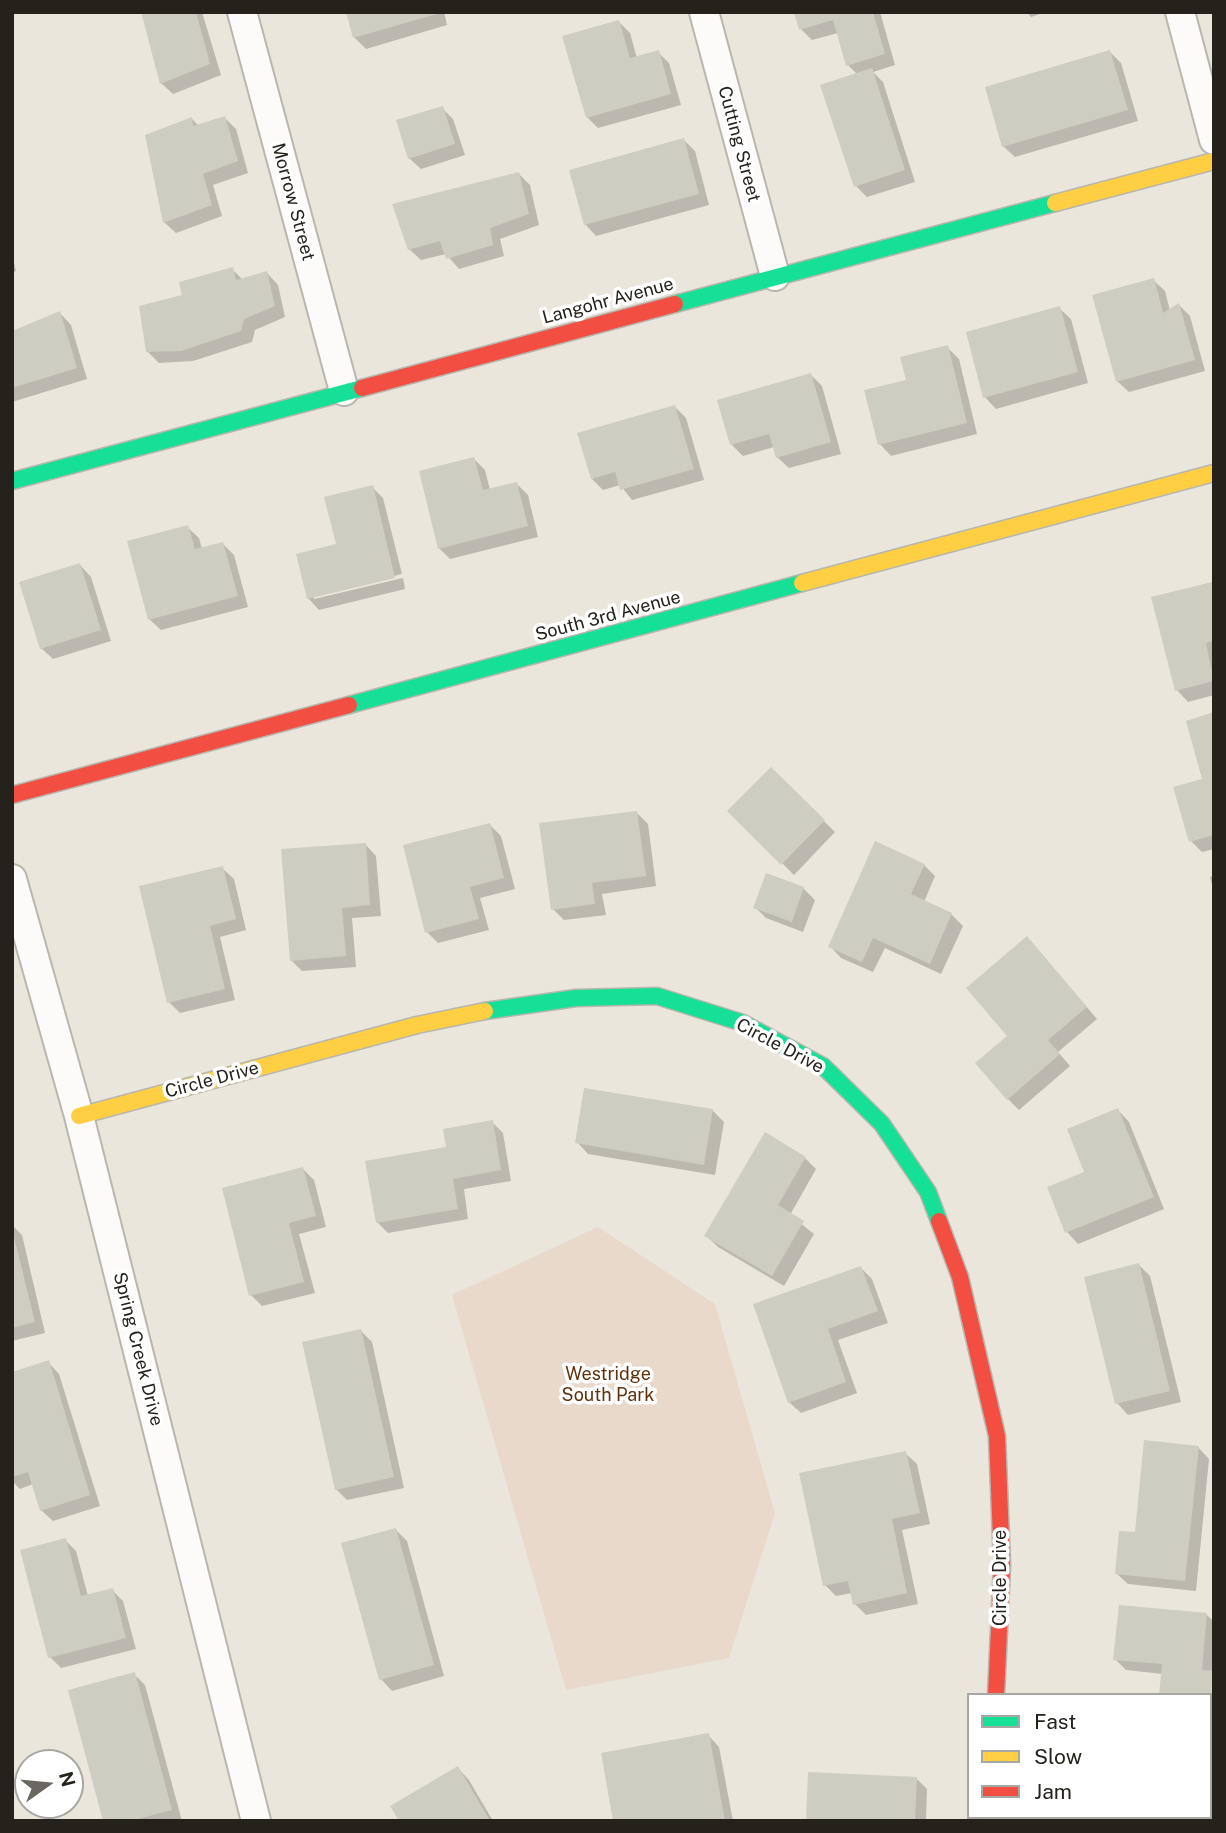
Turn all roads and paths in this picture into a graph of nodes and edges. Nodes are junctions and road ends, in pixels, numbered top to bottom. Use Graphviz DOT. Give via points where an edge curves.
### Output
graph roads {
  1 [pos="242,12"];
  2 [pos="704,12"];
  3 [pos="1180,12"];
  4 [pos="1214,140"];
  5 [pos="1214,161"];
  6 [pos="775,276"];
  7 [pos="344,391"];
  8 [pos="1214,473"];
  9 [pos="12,481"];
  10 [pos="12,796"];
  11 [pos="12,879"];
  12 [pos="79,1116"];
  13 [pos="996,1693"];
  14 [pos="256,1821"];
  1 -- 7 [label="street, Morrow Street"];
  2 -- 6 [label="street, Cutting Street"];
  3 -- 4 [label="street"];
  5 -- 6 [label="street, Langohr Avenue"];
  6 -- 7 [label="street, Langohr Avenue"];
  7 -- 9 [label="street, Langohr Avenue"];
  8 -- 10 [label="street, South 3rd Avenue"];
  11 -- 12 [label="street, Spring Creek Drive"];
  12 -- 13 [label="street, Circle Drive" via="418,1024 576,998 657,996 743,1023 822,1066 882,1124 928,1192 960,1277 997,1436 1002,1565"];
  12 -- 14 [label="street, Spring Creek Drive"];
}
